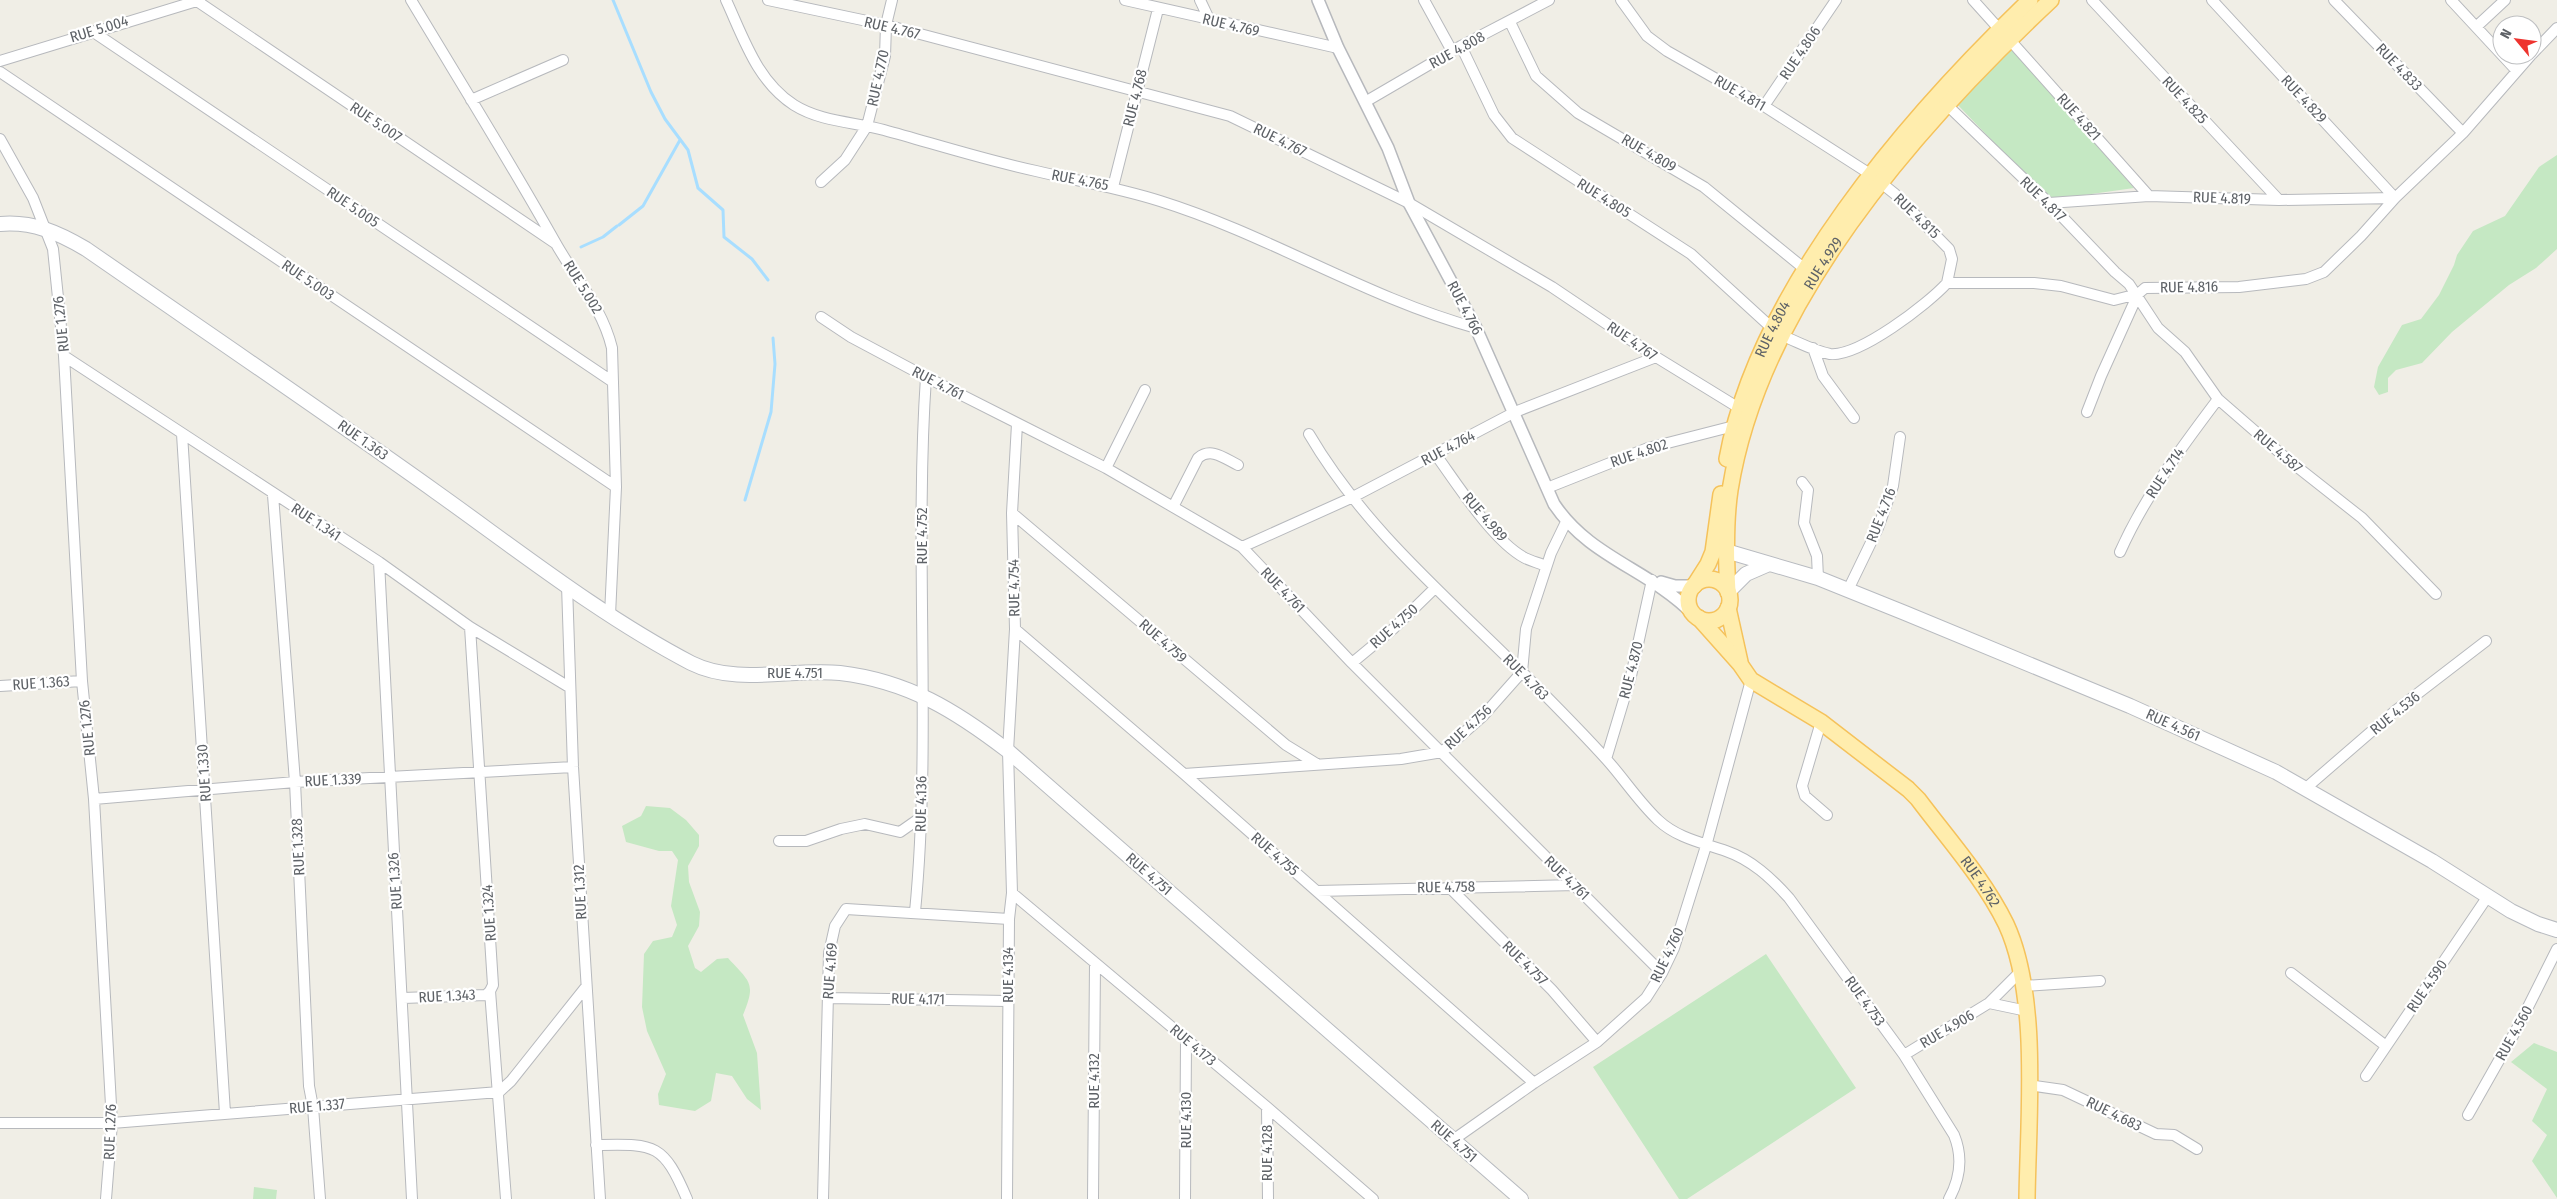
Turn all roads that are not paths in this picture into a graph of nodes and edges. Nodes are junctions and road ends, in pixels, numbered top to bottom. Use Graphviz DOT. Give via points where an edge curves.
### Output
graph roads {
  1 [pos="411,0"];
  2 [pos="726,0"];
  3 [pos="768,0"];
  4 [pos="892,0"];
  5 [pos="1125,0"];
  6 [pos="1200,0"];
  7 [pos="1318,0"];
  8 [pos="1424,0"];
  9 [pos="1549,0"];
  10 [pos="1621,0"];
  11 [pos="1836,0"];
  12 [pos="1973,0"];
  13 [pos="2030,0"];
  14 [pos="2051,0"];
  15 [pos="2092,0"];
  16 [pos="2212,0"];
  17 [pos="2334,0"];
  18 [pos="2451,0"];
  19 [pos="2505,0"];
  20 [pos="198,1"];
  21 [pos="1158,9"];
  22 [pos="1209,20"];
  23 [pos="1510,22"];
  24 [pos="886,26"];
  25 [pos="2476,27"];
  26 [pos="2557,28"];
  27 [pos="92,31"];
  28 [pos="2004,34"];
  29 [pos="2542,44"];
  30 [pos="1338,48"];
  31 [pos="1456,49"];
  32 [pos="562,60"];
  33 [pos="0,61"];
  34 [pos="2521,65"];
  35 [pos="2516,70"];
  36 [pos="0,72"];
  37 [pos="1137,90"];
  38 [pos="471,100"];
  39 [pos="1365,102"];
  40 [pos="1947,105"];
  41 [pos="1764,106"];
  42 [pos="867,126"];
  43 [pos="2463,133"];
  44 [pos="0,139"];
  45 [pos="1875,178"];
  46 [pos="820,182"];
  47 [pos="1113,186"];
  48 [pos="2149,196"];
  49 [pos="2395,198"];
  50 [pos="2279,200"];
  51 [pos="1409,203"];
  52 [pos="2049,203"];
  53 [pos="0,224"];
  54 [pos="46,229"];
  55 [pos="556,243"];
  56 [pos="1806,270"];
  57 [pos="1947,283"];
  58 [pos="2138,294"];
  59 [pos="821,317"];
  60 [pos="1476,328"];
  61 [pos="1778,333"];
  62 [pos="1813,348"];
  63 [pos="64,356"];
  64 [pos="1656,358"];
  65 [pos="926,377"];
  66 [pos="613,382"];
  67 [pos="1145,390"];
  68 [pos="2218,399"];
  69 [pos="1739,408"];
  70 [pos="1515,412"];
  71 [pos="2087,412"];
  72 [pos="1854,418"];
  73 [pos="1017,424"];
  74 [pos="1734,426"];
  75 [pos="182,434"];
  76 [pos="1309,434"];
  77 [pos="1900,437"];
  78 [pos="1436,455"];
  79 [pos="1238,465"];
  80 [pos="1106,468"];
  81 [pos="1802,482"];
  82 [pos="616,487"];
  83 [pos="1547,488"];
  84 [pos="273,495"];
  85 [pos="1351,498"];
  86 [pos="1173,507"];
  87 [pos="1012,513"];
  88 [pos="1566,522"];
  89 [pos="1242,547"];
  90 [pos="1726,551"];
  91 [pos="2120,552"];
  92 [pos="378,562"];
  93 [pos="1769,564"];
  94 [pos="1546,566"];
  95 [pos="1818,578"];
  96 [pos="1652,580"];
  97 [pos="567,585"];
  98 [pos="1694,586"];
  99 [pos="1434,588"];
  100 [pos="1848,590"];
  101 [pos="1728,592"];
  102 [pos="2436,594"];
  103 [pos="1728,608"];
  104 [pos="610,615"];
  105 [pos="1696,616"];
  106 [pos="470,627"];
  107 [pos="1014,629"];
  108 [pos="2486,642"];
  109 [pos="1352,663"];
  110 [pos="1740,664"];
  111 [pos="1522,672"];
  112 [pos="721,674"];
  113 [pos="1751,680"];
  114 [pos="82,681"];
  115 [pos="0,686"];
  116 [pos="569,687"];
  117 [pos="923,695"];
  118 [pos="1821,722"];
  119 [pos="1008,752"];
  120 [pos="1442,752"];
  121 [pos="1606,759"];
  122 [pos="1317,764"];
  123 [pos="573,767"];
  124 [pos="480,772"];
  125 [pos="1184,774"];
  126 [pos="389,776"];
  127 [pos="295,782"];
  128 [pos="2306,788"];
  129 [pos="205,789"];
  130 [pos="94,799"];
  131 [pos="1827,814"];
  132 [pos="920,818"];
  133 [pos="779,841"];
  134 [pos="1706,846"];
  135 [pos="1576,885"];
  136 [pos="1449,887"];
  137 [pos="1317,891"];
  138 [pos="1012,892"];
  139 [pos="2488,896"];
  140 [pos="915,912"];
  141 [pos="1009,919"];
  142 [pos="2557,930"];
  143 [pos="2557,949"];
  144 [pos="1095,963"];
  145 [pos="1662,973"];
  146 [pos="2291,973"];
  147 [pos="2022,979"];
  148 [pos="2100,981"];
  149 [pos="585,988"];
  150 [pos="490,991"];
  151 [pos="403,998"];
  152 [pos="828,998"];
  153 [pos="1008,1001"];
  154 [pos="1989,1003"];
  155 [pos="2027,1011"];
  156 [pos="1186,1040"];
  157 [pos="1598,1042"];
  158 [pos="2386,1046"];
  159 [pos="1904,1054"];
  160 [pos="2366,1076"];
  161 [pos="1534,1083"];
  162 [pos="2028,1084"];
  163 [pos="499,1092"];
  164 [pos="405,1098"];
  165 [pos="313,1107"];
  166 [pos="1267,1107"];
  167 [pos="224,1113"];
  168 [pos="2468,1115"];
  169 [pos="0,1123"];
  170 [pos="112,1123"];
  171 [pos="1453,1140"];
  172 [pos="596,1145"];
  173 [pos="2197,1149"];
  174 [pos="1357,1186"];
  175 [pos="106,1199"];
  176 [pos="320,1199"];
  177 [pos="412,1199"];
  178 [pos="506,1199"];
  179 [pos="600,1199"];
  180 [pos="687,1199"];
  181 [pos="823,1199"];
  182 [pos="1007,1199"];
  183 [pos="1093,1199"];
  184 [pos="1185,1199"];
  185 [pos="1268,1199"];
  186 [pos="1357,1199"];
  187 [pos="1373,1199"];
  188 [pos="1521,1199"];
  189 [pos="1949,1199"];
  190 [pos="2027,1199"];
  1 -- 38 [label="street, RUE 5.002"];
  2 -- 42 [label="street, RUE 4.765" via="745,45 762,74 780,94 815,114"];
  3 -- 24 [label="street, RUE 4.767"];
  4 -- 24 [label="street, RUE 4.770"];
  5 -- 21 [label="street, RUE 4.769"];
  6 -- 22 [label="street"];
  7 -- 30 [label="street, RUE 4.766"];
  8 -- 31 [label="street, RUE 4.805"];
  9 -- 23 [label="street, RUE 4.808"];
  10 -- 41 [label="street, RUE 4.811" via="1655,43"];
  11 -- 41 [label="street, RUE 4.806"];
  12 -- 28 [label="street, RUE 4.821"];
  13 -- 28 [label="main road, RUE 4.804"];
  14 -- 28 [label="main road, RUE 4.929"];
  15 -- 50 [label="street, RUE 4.825"];
  16 -- 49 [label="street, RUE 4.829"];
  17 -- 43 [label="street, RUE 4.833"];
  18 -- 25 [label="street"];
  19 -- 25 [label="street"];
  20 -- 27 [label="street, RUE 5.004"];
  20 -- 55 [label="street, RUE 5.007"];
  21 -- 22 [label="street, RUE 4.769"];
  21 -- 37 [label="street, RUE 4.768"];
  22 -- 30 [label="street, RUE 4.769"];
  23 -- 31 [label="street, RUE 4.808"];
  23 -- 56 [label="street, RUE 4.809" via="1536,76 1578,113 1704,187"];
  24 -- 37 [label="street, RUE 4.767"];
  24 -- 42 [label="street, RUE 4.770" via="885,56"];
  25 -- 35 [label="street"];
  26 -- 29 [label="street, RUE 4.816"];
  27 -- 33 [label="street, RUE 5.004"];
  27 -- 66 [label="street, RUE 5.005"];
  28 -- 40 [label="main road, RUE 4.929"];
  28 -- 45 [label="main road, RUE 4.804" via="1946,86"];
  28 -- 48 [label="street, RUE 4.821"];
  30 -- 39 [label="street, RUE 4.766"];
  31 -- 39 [label="street, RUE 4.808"];
  31 -- 61 [label="street, RUE 4.805" via="1494,115 1512,138 1692,254"];
  32 -- 38 [label="street"];
  34 -- 35 [label="street, RUE 4.816"];
  35 -- 43 [label="street, RUE 4.816"];
  36 -- 82 [label="street, RUE 5.003"];
  37 -- 47 [label="street, RUE 4.768"];
  37 -- 51 [label="street, RUE 4.767" via="1230,116"];
  38 -- 55 [label="street, RUE 5.002"];
  39 -- 51 [label="street, RUE 4.766" via="1388,148"];
  40 -- 45 [label="main road, RUE 4.929"];
  40 -- 52 [label="street, RUE 4.817"];
  41 -- 45 [label="street, RUE 4.811"];
  42 -- 46 [label="street, RUE 4.770" via="846,160"];
  42 -- 47 [label="street, RUE 4.765" via="1035,171"];
  43 -- 49 [label="street, RUE 4.816"];
  44 -- 54 [label="street, RUE 1.276" via="33,198"];
  45 -- 56 [label="main road, RUE 4.804"];
  45 -- 57 [label="street, RUE 4.815" via="1949,249 1952,259"];
  45 -- 61 [label="main road, RUE 4.929"];
  47 -- 60 [label="street, RUE 4.765" via="1238,230 1413,308"];
  48 -- 50 [label="street, RUE 4.819"];
  48 -- 52 [label="street, RUE 4.819"];
  49 -- 50 [label="street, RUE 4.819"];
  49 -- 58 [label="street, RUE 4.816" via="2332,265 2316,276 2239,287 2145,288"];
  51 -- 60 [label="street, RUE 4.766"];
  51 -- 64 [label="street, RUE 4.767" via="1552,288"];
  52 -- 58 [label="street, RUE 4.817"];
  53 -- 54 [label="main road, RUE 1.363"];
  54 -- 63 [label="street, RUE 1.276" via="53,249"];
  54 -- 97 [label="main road, RUE 1.363" via="86,249"];
  55 -- 66 [label="street, RUE 5.002" via="602,316 612,348"];
  56 -- 61 [label="main road, RUE 4.804"];
  57 -- 58 [label="street, RUE 4.816" via="2034,282 2114,300"];
  57 -- 62 [label="street" via="1933,298 1850,351 1829,354"];
  58 -- 68 [label="street, RUE 4.587" via="2158,328 2185,352"];
  58 -- 71 [label="street"];
  59 -- 65 [label="street, RUE 4.761"];
  60 -- 70 [label="street, RUE 4.766"];
  61 -- 62 [label="street"];
  61 -- 69 [label="main road, RUE 4.804"];
  61 -- 90 [label="main road, RUE 4.929" via="1735,463"];
  62 -- 72 [label="street" via="1823,376"];
  63 -- 75 [label="street, RUE 1.341"];
  63 -- 114 [label="street, RUE 1.276"];
  64 -- 69 [label="street, RUE 4.767"];
  64 -- 70 [label="street, RUE 4.764"];
  65 -- 73 [label="street, RUE 4.761"];
  65 -- 117 [label="street, RUE 4.752"];
  66 -- 82 [label="street, RUE 5.002"];
  67 -- 80 [label="street"];
  68 -- 91 [label="street, RUE 4.714" via="2168,465"];
  68 -- 102 [label="street, RUE 4.587" via="2362,518"];
  69 -- 74 [label="main road, RUE 4.804"];
  70 -- 78 [label="street, RUE 4.764"];
  70 -- 83 [label="street, RUE 4.766"];
  73 -- 80 [label="street, RUE 4.761"];
  73 -- 87 [label="street, RUE 4.754"];
  74 -- 83 [label="street, RUE 4.802" via="1648,448"];
  74 -- 98 [label="main road, RUE 4.804" via="1713,552"];
  75 -- 84 [label="street, RUE 1.341"];
  75 -- 129 [label="street, RUE 1.330"];
  76 -- 85 [label="street, RUE 4.763"];
  77 -- 100 [label="street, RUE 4.716" via="1893,486 1878,528"];
  78 -- 85 [label="street, RUE 4.764"];
  78 -- 94 [label="street, RUE 4.989" via="1480,515 1506,542 1525,558"];
  79 -- 86 [label="street" via="1211,452 1204,453 1198,458"];
  80 -- 86 [label="street, RUE 4.761"];
  81 -- 95 [label="street" via="1808,490 1804,523 1817,556"];
  82 -- 104 [label="street, RUE 5.002"];
  83 -- 88 [label="street, RUE 4.766"];
  84 -- 92 [label="street, RUE 1.341"];
  84 -- 127 [label="street, RUE 1.328"];
  85 -- 89 [label="street, RUE 4.764"];
  85 -- 99 [label="street, RUE 4.763"];
  86 -- 89 [label="street, RUE 4.761"];
  87 -- 107 [label="street, RUE 4.754"];
  87 -- 122 [label="street, RUE 4.759" via="1286,746"];
  88 -- 94 [label="street"];
  88 -- 96 [label="street, RUE 4.766" via="1601,552"];
  89 -- 109 [label="street, RUE 4.761"];
  90 -- 93 [label="main road, RUE 4.561"];
  90 -- 101 [label="main road, RUE 4.929"];
  92 -- 106 [label="street, RUE 1.341"];
  92 -- 126 [label="street, RUE 1.326"];
  93 -- 95 [label="main road, RUE 4.561"];
  93 -- 101 [label="main road" via="1746,574"];
  94 -- 111 [label="street" via="1526,628"];
  95 -- 100 [label="main road, RUE 4.561"];
  96 -- 98 [label="street, RUE 4.766" via="1675,586"];
  96 -- 105 [label="street, RUE 4.766"];
  96 -- 121 [label="street, RUE 4.870" via="1631,676"];
  97 -- 104 [label="main road, RUE 1.363"];
  97 -- 116 [label="street, RUE 1.312"];
  98 -- 101 [label="main road" via="1712,580"];
  98 -- 105 [label="main road" via="1688,603"];
  99 -- 109 [label="street, RUE 4.750" via="1393,629"];
  99 -- 111 [label="street, RUE 4.763"];
  100 -- 128 [label="main road, RUE 4.561" via="2130,706"];
  101 -- 103 [label="main road"];
  103 -- 105 [label="main road" via="1716,620"];
  103 -- 110 [label="main road"];
  104 -- 112 [label="main road, RUE 1.363" via="692,663"];
  105 -- 110 [label="main road"];
  106 -- 116 [label="street, RUE 1.341"];
  106 -- 124 [label="street, RUE 1.324"];
  107 -- 119 [label="street, RUE 4.754"];
  107 -- 125 [label="street, RUE 4.755"];
  108 -- 128 [label="street, RUE 4.536" via="2395,712"];
  109 -- 120 [label="street, RUE 4.761"];
  110 -- 113 [label="main road, RUE 4.762"];
  111 -- 120 [label="street, RUE 4.756" via="1483,716"];
  111 -- 121 [label="street, RUE 4.763"];
  112 -- 117 [label="main road, RUE 4.751" via="840,673"];
  113 -- 118 [label="main road, RUE 4.762"];
  113 -- 134 [label="street, RUE 4.760"];
  114 -- 115 [label="street, RUE 1.363"];
  114 -- 130 [label="street, RUE 1.276"];
  116 -- 123 [label="street, RUE 1.312"];
  117 -- 119 [label="main road, RUE 4.751" via="969,721"];
  117 -- 132 [label="street, RUE 4.136"];
  118 -- 131 [label="street" via="1802,786 1805,796"];
  118 -- 147 [label="main road, RUE 4.762" via="1918,799 1996,906 2012,941"];
  119 -- 138 [label="street, RUE 4.134"];
  119 -- 171 [label="main road, RUE 4.751"];
  120 -- 122 [label="street, RUE 4.756" via="1401,759"];
  120 -- 135 [label="street, RUE 4.761"];
  121 -- 134 [label="street, RUE 4.763" via="1659,821"];
  122 -- 125 [label="street, RUE 4.756"];
  123 -- 124 [label="street, RUE 1.339"];
  123 -- 149 [label="street, RUE 1.312"];
  124 -- 126 [label="street, RUE 1.339"];
  124 -- 150 [label="street, RUE 1.324" via="493,985"];
  125 -- 137 [label="street, RUE 4.755"];
  126 -- 127 [label="street, RUE 1.339"];
  126 -- 151 [label="street, RUE 1.326"];
  127 -- 129 [label="street, RUE 1.339"];
  127 -- 165 [label="street, RUE 1.328" via="309,1086"];
  128 -- 139 [label="main road, RUE 4.561"];
  129 -- 130 [label="street, RUE 1.339"];
  129 -- 167 [label="street, RUE 1.330"];
  130 -- 170 [label="street, RUE 1.276"];
  132 -- 133 [label="street" via="900,832 865,824 806,841"];
  132 -- 140 [label="street, RUE 4.136" via="921,848"];
  134 -- 145 [label="street, RUE 4.760" via="1674,948"];
  134 -- 159 [label="street, RUE 4.753" via="1752,864 1773,879"];
  135 -- 136 [label="street, RUE 4.758"];
  135 -- 145 [label="street, RUE 4.761"];
  136 -- 137 [label="street, RUE 4.758"];
  136 -- 157 [label="street, RUE 4.757" via="1552,990"];
  137 -- 161 [label="street, RUE 4.755"];
  138 -- 141 [label="street, RUE 4.134"];
  138 -- 144 [label="street, RUE 4.173"];
  139 -- 142 [label="main road, RUE 4.561" via="2529,920"];
  139 -- 158 [label="street, RUE 4.590"];
  140 -- 141 [label="street, RUE 4.169"];
  140 -- 152 [label="street, RUE 4.169" via="846,909 835,926 829,953"];
  141 -- 153 [label="street, RUE 4.134"];
  143 -- 168 [label="street, RUE 4.560"];
  144 -- 156 [label="street, RUE 4.173"];
  144 -- 183 [label="street, RUE 4.132"];
  145 -- 157 [label="street, RUE 4.760" via="1646,998"];
  146 -- 158 [label="street"];
  147 -- 148 [label="street"];
  147 -- 154 [label="street, RUE 4.906"];
  147 -- 155 [label="main road, RUE 4.762"];
  149 -- 163 [label="street" via="518,1073"];
  149 -- 172 [label="street, RUE 1.312"];
  150 -- 151 [label="street, RUE 1.343" via="486,995"];
  150 -- 163 [label="street, RUE 1.324"];
  151 -- 164 [label="street, RUE 1.326"];
  152 -- 153 [label="street, RUE 4.171"];
  152 -- 181 [label="street, RUE 4.169"];
  153 -- 182 [label="street, RUE 4.134"];
  154 -- 155 [label="street, RUE 4.906"];
  154 -- 159 [label="street, RUE 4.906"];
  155 -- 162 [label="main road, RUE 4.762"];
  156 -- 166 [label="street, RUE 4.173"];
  156 -- 184 [label="street, RUE 4.130"];
  157 -- 161 [label="street, RUE 4.760"];
  158 -- 160 [label="street, RUE 4.590"];
  159 -- 189 [label="street, RUE 4.753" via="1959,1148 1956,1186"];
  161 -- 171 [label="street, RUE 4.760"];
  162 -- 173 [label="street, RUE 4.683" via="2063,1090 2156,1134 2174,1135"];
  162 -- 190 [label="main road, RUE 4.762"];
  163 -- 164 [label="street, RUE 1.337"];
  163 -- 178 [label="street, RUE 1.324"];
  164 -- 165 [label="street, RUE 1.337"];
  164 -- 177 [label="street, RUE 1.326"];
  165 -- 167 [label="street, RUE 1.337"];
  165 -- 176 [label="street, RUE 1.328"];
  166 -- 174 [label="street, RUE 4.173"];
  166 -- 185 [label="street, RUE 4.128"];
  167 -- 170 [label="street, RUE 1.337"];
  169 -- 170 [label="street, RUE 1.337"];
  170 -- 175 [label="street, RUE 1.276"];
  171 -- 188 [label="main road, RUE 4.751"];
  172 -- 179 [label="street, RUE 1.312"];
  172 -- 180 [label="street" via="644,1145 661,1154 676,1171"];
  174 -- 186 [label="street"];
  174 -- 187 [label="street, RUE 4.173"];
}
